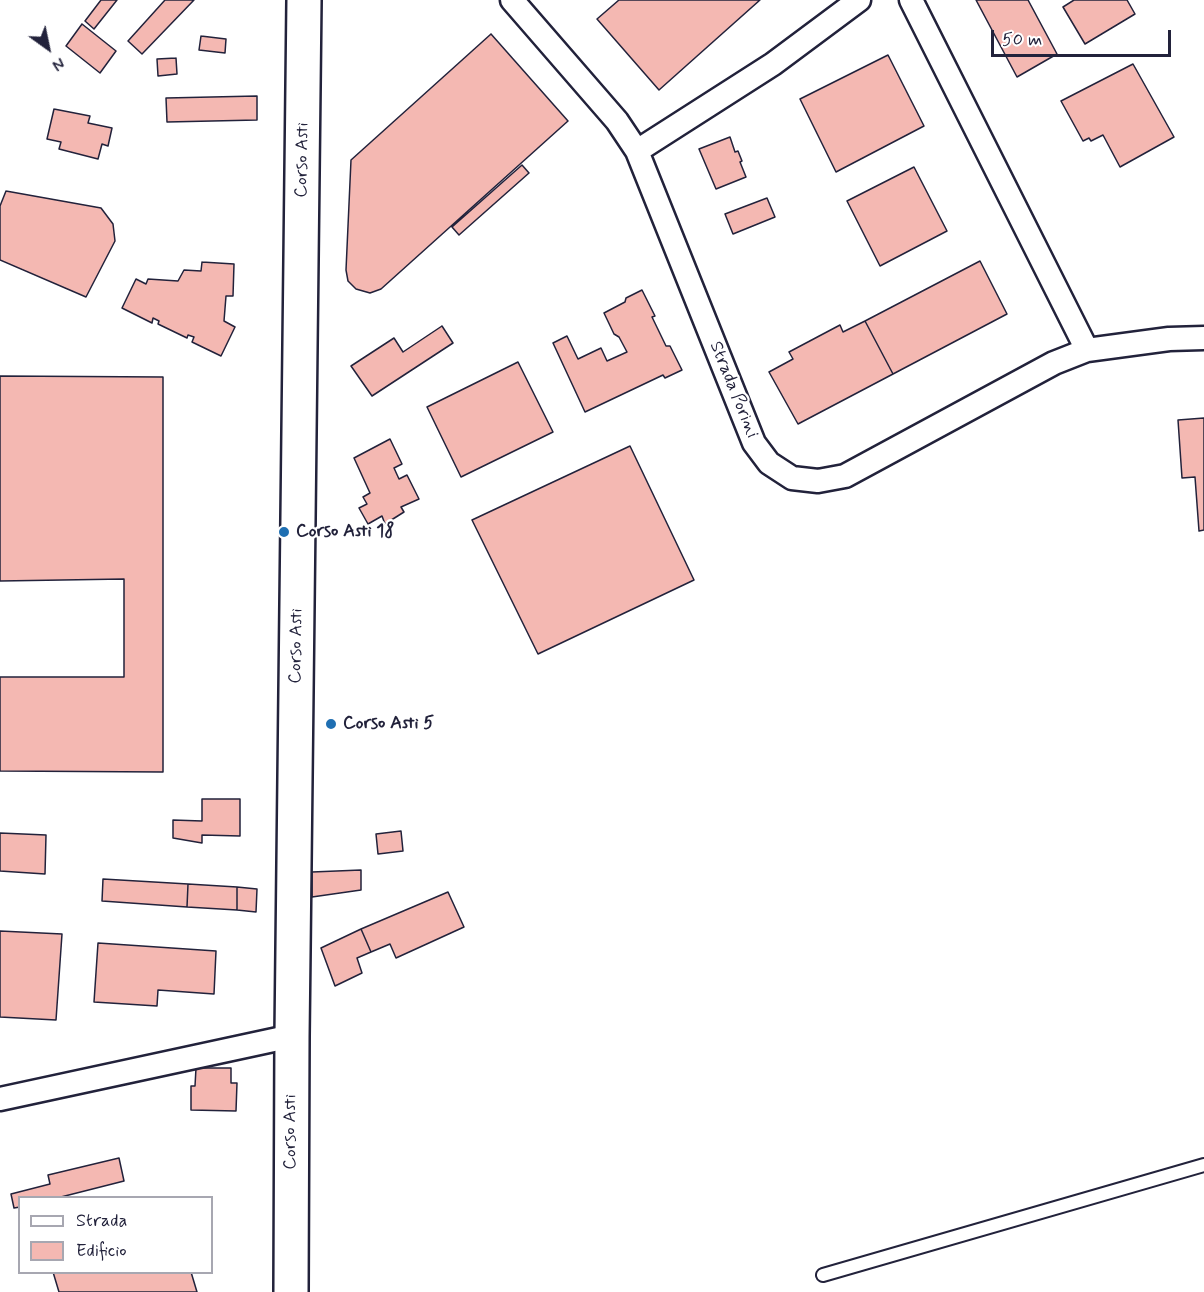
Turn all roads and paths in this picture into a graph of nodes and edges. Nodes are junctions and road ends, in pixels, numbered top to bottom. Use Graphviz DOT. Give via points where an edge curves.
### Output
graph roads {
  1 [pos="304,0"];
  2 [pos="512,0"];
  3 [pos="859,0"];
  4 [pos="911,0"];
  5 [pos="637,151"];
  6 [pos="1204,338"];
  7 [pos="1088,350"];
  8 [pos="292,1036"];
  9 [pos="0,1100"];
  10 [pos="1204,1165"];
  11 [pos="824,1275"];
  12 [pos="291,1292"];
  1 -- 8 [label="main road, Corso Asti"];
  2 -- 5 [label="street, Strada Porini" via="617,121"];
  3 -- 5 [label="street" via="773,64"];
  4 -- 7 [label="street"];
  5 -- 7 [label="street, Strada Porini" via="754,443 769,464 792,478 818,481 845,476 1054,363"];
  6 -- 7 [label="street, Strada Porini"];
  8 -- 9 [label="street"];
  8 -- 12 [label="main road, Corso Asti"];
  10 -- 11 [label="lane"];
}
